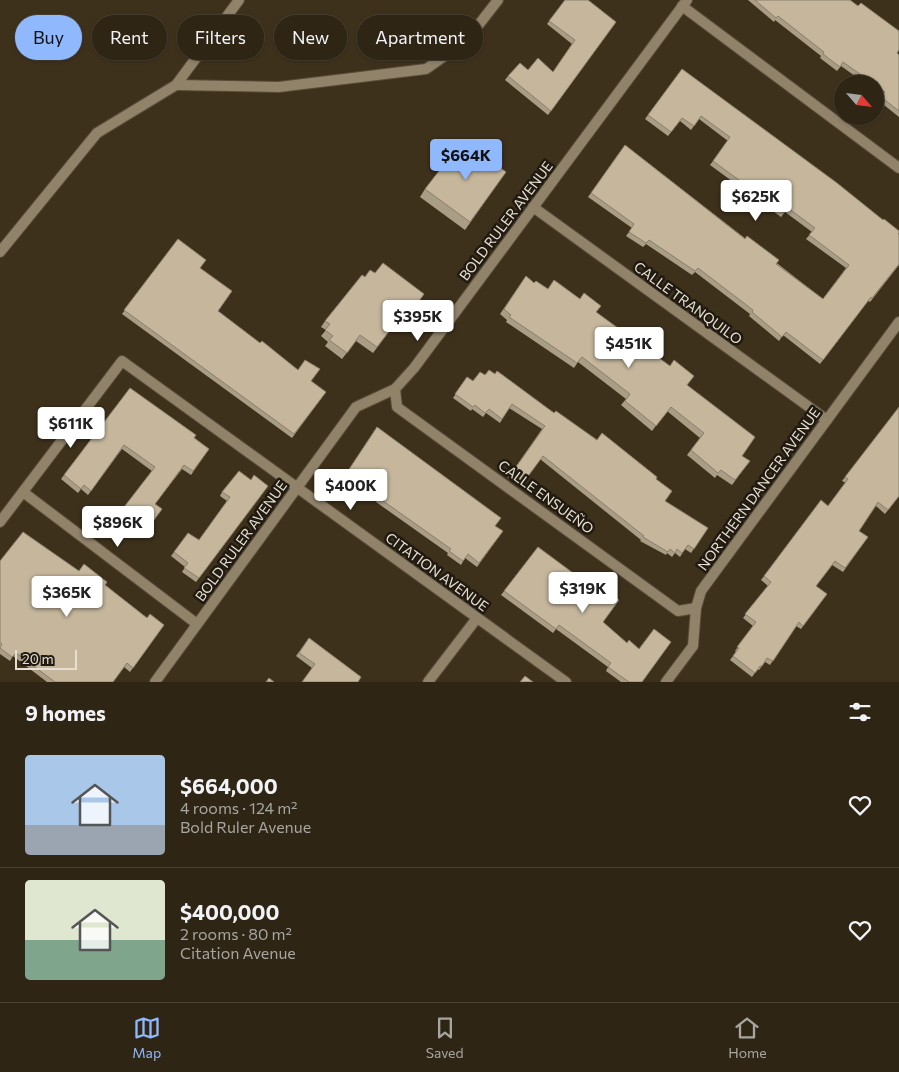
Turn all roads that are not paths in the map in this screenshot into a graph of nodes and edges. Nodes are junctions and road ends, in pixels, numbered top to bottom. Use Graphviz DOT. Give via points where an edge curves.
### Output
graph roads {
  1 [pos="239,0"];
  2 [pos="498,0"];
  3 [pos="685,3"];
  4 [pos="176,84"];
  5 [pos="899,168"];
  6 [pos="534,207"];
  7 [pos="0,252"];
  8 [pos="899,322"];
  9 [pos="394,388"];
  10 [pos="827,420"];
  11 [pos="297,488"];
  12 [pos="23,492"];
  13 [pos="0,522"];
  14 [pos="696,608"];
  15 [pos="477,618"];
  16 [pos="197,624"];
  17 [pos="155,682"];
  18 [pos="428,682"];
  19 [pos="566,682"];
  20 [pos="666,682"];
  1 -- 4 [label="street"];
  2 -- 4 [label="street" via="466,41 426,69 279,87"];
  3 -- 5 [label="street"];
  3 -- 6 [label="street, BOLD RULER AVENUE"];
  4 -- 7 [label="street" via="97,133"];
  6 -- 9 [label="street, BOLD RULER AVENUE" via="414,368"];
  6 -- 10 [label="street, CALLE TRANQUILO"];
  8 -- 10 [label="street, NORTHERN DANCER AVENUE"];
  9 -- 11 [label="street, BOLD RULER AVENUE" via="356,407"];
  9 -- 14 [label="street, CALLE ENSUEÑO" via="397,407 678,611"];
  10 -- 14 [label="street, NORTHERN DANCER AVENUE" via="701,591"];
  11 -- 12 [label="street, CITATION AVENUE" via="122,361"];
  11 -- 15 [label="street, CITATION AVENUE"];
  11 -- 16 [label="street, BOLD RULER AVENUE"];
  12 -- 13 [label="street"];
  12 -- 16 [label="street"];
  14 -- 20 [label="street, NORTHERN DANCER AVENUE" via="693,646"];
  15 -- 18 [label="street"];
  15 -- 19 [label="street, CITATION AVENUE"];
  16 -- 17 [label="street, BOLD RULER AVENUE"];
}
